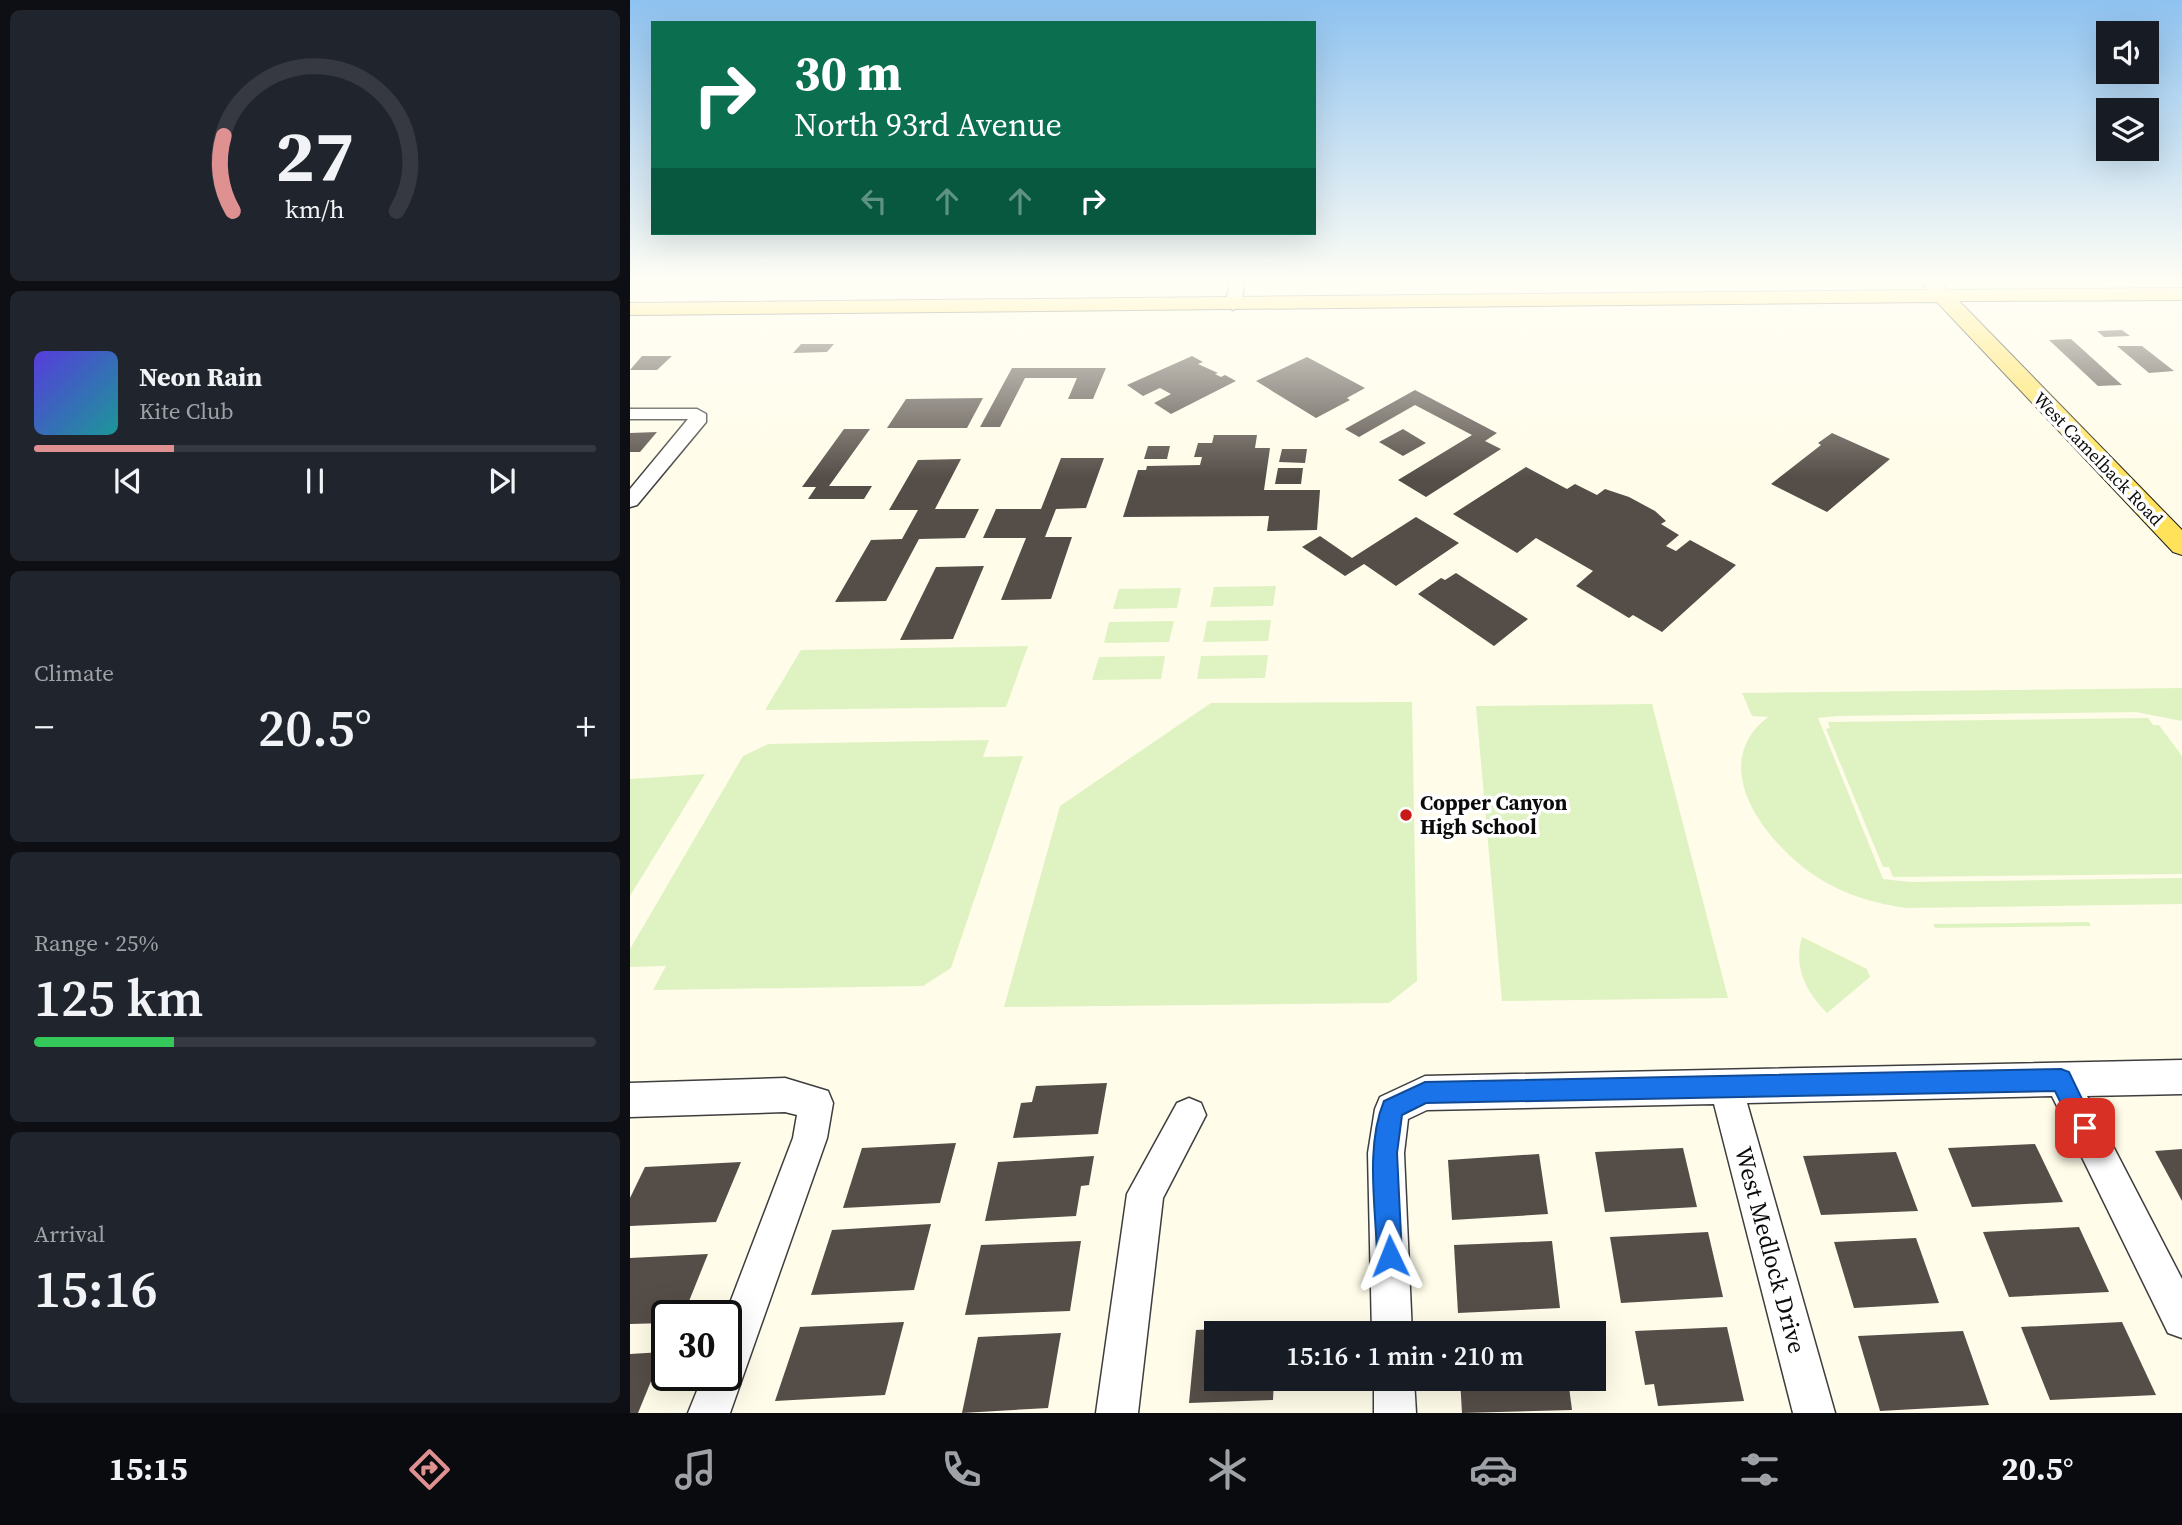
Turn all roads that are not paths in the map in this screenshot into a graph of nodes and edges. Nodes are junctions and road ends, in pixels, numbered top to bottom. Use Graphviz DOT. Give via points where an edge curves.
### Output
graph roads {
  1 [pos="1990,346"];
  2 [pos="630,414"];
  3 [pos="630,501"];
  4 [pos="2182,546"];
  5 [pos="2182,1077"];
  6 [pos="2061,1080"];
  7 [pos="1726,1087"];
  8 [pos="630,1100"];
  9 [pos="1189,1115"];
  10 [pos="2182,1320"];
  11 [pos="1392,1321"];
  12 [pos="742,1323"];
  13 [pos="717,1391"];
  14 [pos="1394,1391"];
  15 [pos="709,1413"];
  16 [pos="1117,1413"];
  17 [pos="1395,1413"];
  18 [pos="1814,1413"];
  1 -- 4 [label="main road, West Camelback Road"];
  2 -- 3 [label="street" via="697,414 697,422"];
  5 -- 6 [label="street"];
  6 -- 7 [label="street"];
  6 -- 10 [label="street"];
  7 -- 11 [label="street" via="1425,1093 1392,1109 1386,1153"];
  7 -- 18 [label="street, West Medlock Drive"];
  8 -- 12 [label="street" via="785,1095 816,1102 810,1138"];
  9 -- 16 [label="street" via="1145,1194"];
  13 -- 15 [label="street"];
  14 -- 17 [label="street"];
}
